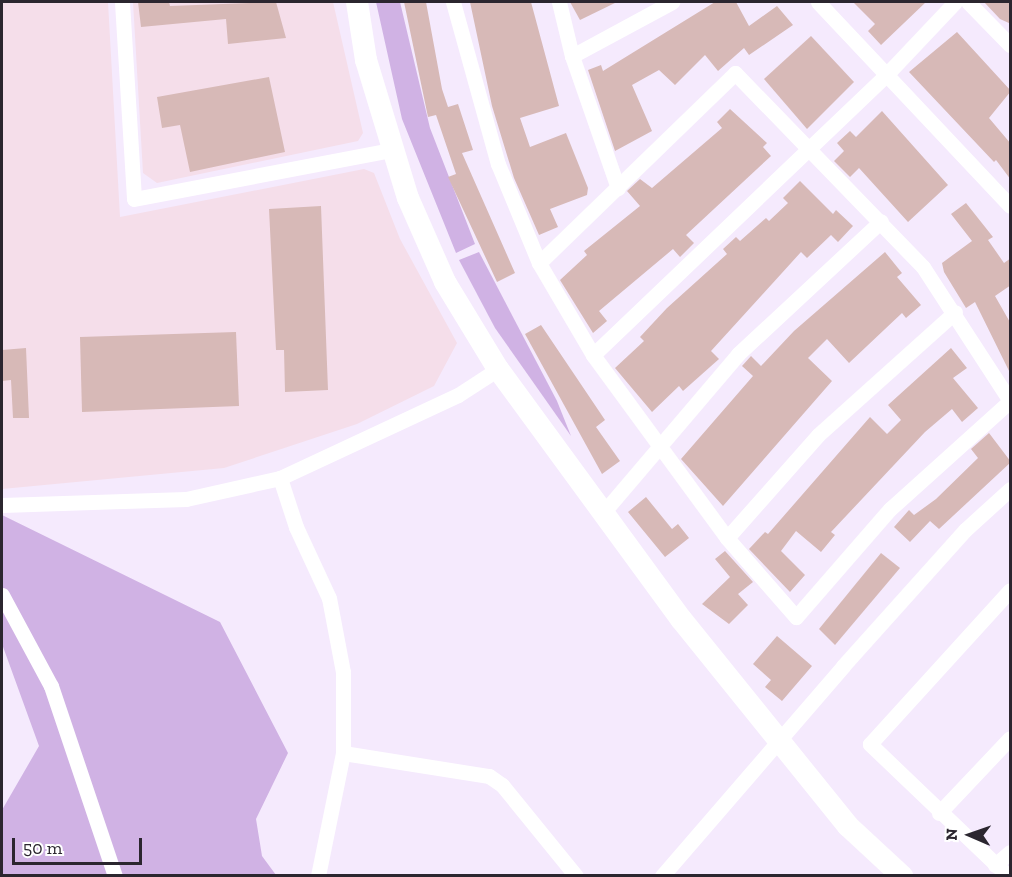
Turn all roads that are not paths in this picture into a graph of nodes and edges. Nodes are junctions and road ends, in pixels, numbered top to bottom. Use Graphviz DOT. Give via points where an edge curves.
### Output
graph roads {
  1 [pos="123,2"];
  2 [pos="357,2"];
  3 [pos="453,2"];
  4 [pos="559,2"];
  5 [pos="672,2"];
  6 [pos="818,2"];
  7 [pos="955,2"];
  8 [pos="968,2"];
  9 [pos="1011,45"];
  10 [pos="572,57"];
  11 [pos="887,74"];
  12 [pos="810,148"];
  13 [pos="390,150"];
  14 [pos="618,188"];
  15 [pos="1011,206"];
  16 [pos="881,221"];
  17 [pos="539,263"];
  18 [pos="956,312"];
  19 [pos="593,355"];
  20 [pos="498,369"];
  21 [pos="1010,401"];
  22 [pos="661,448"];
  23 [pos="280,478"];
  24 [pos="1011,489"];
  25 [pos="2,505"];
  26 [pos="602,514"];
  27 [pos="726,538"];
  28 [pos="1011,590"];
  29 [pos="2,595"];
  30 [pos="1011,738"];
  31 [pos="778,740"];
  32 [pos="343,753"];
  33 [pos="939,813"];
  34 [pos="1011,852"];
  35 [pos="995,865"];
  36 [pos="115,876"];
  37 [pos="318,876"];
  38 [pos="576,876"];
  39 [pos="662,876"];
  40 [pos="902,876"];
  41 [pos="1008,876"];
  1 -- 13 [label="street" via="134,199"];
  2 -- 13 [label="street" via="366,60"];
  3 -- 17 [label="street" via="498,164"];
  4 -- 10 [label="street"];
  5 -- 10 [label="street"];
  6 -- 11 [label="street"];
  7 -- 11 [label="street"];
  8 -- 9 [label="street"];
  10 -- 14 [label="street"];
  11 -- 12 [label="street"];
  11 -- 15 [label="street"];
  12 -- 14 [label="street" via="735,73"];
  12 -- 16 [label="street"];
  12 -- 19 [label="street"];
  13 -- 20 [label="street" via="426,244"];
  14 -- 17 [label="street"];
  16 -- 18 [label="street"];
  16 -- 22 [label="street" via="738,354"];
  17 -- 19 [label="street"];
  18 -- 21 [label="street"];
  18 -- 27 [label="street" via="818,435"];
  19 -- 22 [label="street"];
  20 -- 23 [label="street" via="458,395"];
  20 -- 26 [label="street"];
  21 -- 27 [label="street" via="890,509 796,617"];
  22 -- 26 [label="street"];
  22 -- 27 [label="street"];
  23 -- 25 [label="street" via="186,499"];
  23 -- 32 [label="street" via="337,627 345,706"];
  24 -- 31 [label="street" via="965,530"];
  26 -- 31 [label="street"];
  28 -- 33 [label="street" via="870,744"];
  29 -- 36 [label="street" via="51,687"];
  30 -- 33 [label="street"];
  31 -- 39 [label="street"];
  31 -- 40 [label="street" via="848,826"];
  32 -- 37 [label="street"];
  32 -- 38 [label="street" via="489,776 502,785"];
  33 -- 35 [label="street"];
  34 -- 35 [label="street"];
  35 -- 41 [label="street"];
}
